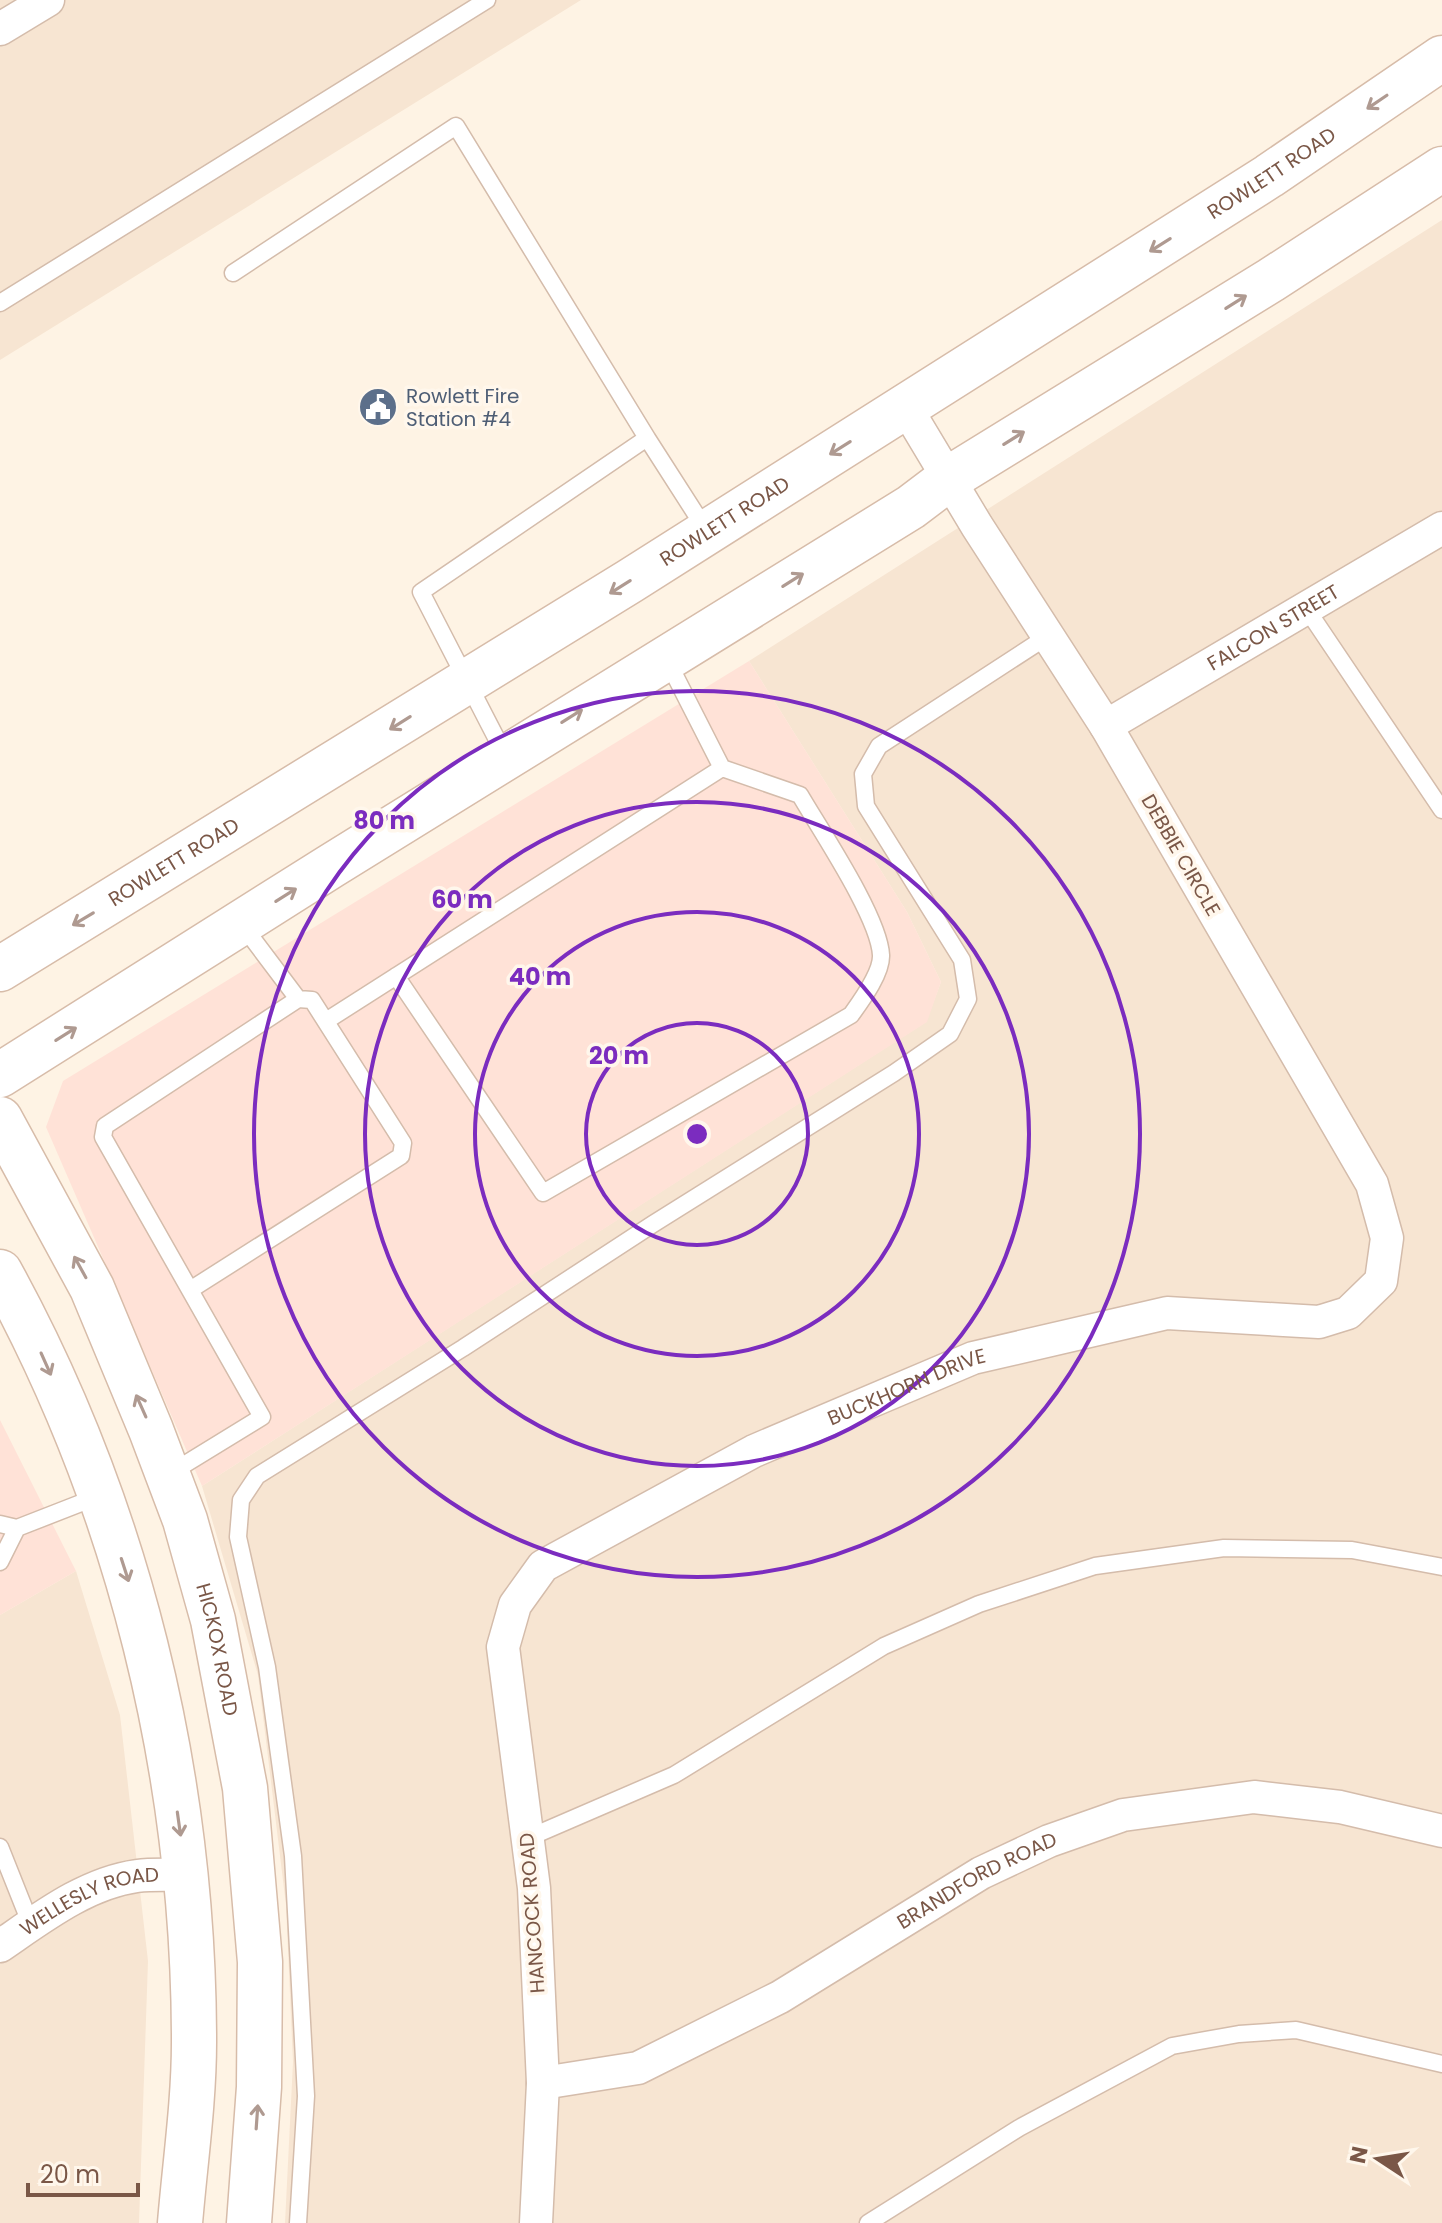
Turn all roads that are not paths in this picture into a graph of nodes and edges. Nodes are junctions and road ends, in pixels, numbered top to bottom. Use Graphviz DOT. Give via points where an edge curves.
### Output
graph roads {
  1 [pos="48,0"];
  2 [pos="487,0"];
  3 [pos="0,29"];
  4 [pos="1442,58"];
  5 [pos="1442,169"];
  6 [pos="233,273"];
  7 [pos="0,303"];
  8 [pos="905,406"];
  9 [pos="647,438"];
  10 [pos="948,479"];
  11 [pos="1442,528"];
  12 [pos="707,532"];
  13 [pos="1306,608"];
  14 [pos="1048,636"];
  15 [pos="667,658"];
  16 [pos="467,682"];
  17 [pos="1106,726"];
  18 [pos="506,758"];
  19 [pos="722,768"];
  20 [pos="1442,810"];
  21 [pos="241,923"];
  22 [pos="0,969"];
  23 [pos="396,976"];
  24 [pos="298,999"];
  25 [pos="326,1021"];
  26 [pos="0,1075"];
  27 [pos="0,1119"];
  28 [pos="0,1272"];
  29 [pos="190,1290"];
  30 [pos="1348,1313"];
  31 [pos="168,1475"];
  32 [pos="101,1496"];
  33 [pos="8,1526"];
  34 [pos="0,1562"];
  35 [pos="1442,1567"];
  36 [pos="515,1605"];
  37 [pos="1442,1831"];
  38 [pos="528,1838"];
  39 [pos="0,1847"];
  40 [pos="186,1875"];
  41 [pos="31,1925"];
  42 [pos="0,1946"];
  43 [pos="1442,2064"];
  44 [pos="543,2083"];
  45 [pos="180,2223"];
  46 [pos="249,2223"];
  47 [pos="298,2223"];
  48 [pos="536,2223"];
  49 [pos="868,2223"];
  1 -- 3 [label="street"];
  2 -- 7 [label="lane"];
  4 -- 8 [label="main road, ROWLETT ROAD, one-way" via="1269,176"];
  10 -- 5 [label="main road, one-way"];
  6 -- 9 [label="lane" via="456,126"];
  8 -- 10 [label="street, DEBBIE CIRCLE"];
  8 -- 12 [label="main road, ROWLETT ROAD, one-way"];
  9 -- 12 [label="lane"];
  9 -- 16 [label="lane" via="421,592"];
  10 -- 14 [label="street, DEBBIE CIRCLE"];
  15 -- 10 [label="main road, one-way"];
  11 -- 13 [label="street, FALCON STREET"];
  12 -- 16 [label="main road, ROWLETT ROAD, one-way"];
  13 -- 17 [label="street, FALCON STREET"];
  13 -- 20 [label="lane"];
  14 -- 17 [label="street, DEBBIE CIRCLE"];
  14 -- 47 [label="lane" via="879,746 863,774 866,806 962,960 968,999 950,1034 257,1476 241,1500 238,1537 267,1667 293,1856 306,2096"];
  18 -- 15 [label="main road, one-way"];
  15 -- 19 [label="lane"];
  16 -- 18 [label="lane"];
  16 -- 22 [label="main road, ROWLETT ROAD, one-way"];
  17 -- 30 [label="street, DEBBIE CIRCLE" via="1372,1184 1387,1238 1381,1281"];
  21 -- 18 [label="main road, one-way"];
  19 -- 23 [label="lane"];
  19 -- 23 [label="lane" via="800,795 868,913 881,957 870,988 851,1015 543,1193"];
  21 -- 24 [label="lane"];
  26 -- 21 [label="main road, one-way"];
  23 -- 25 [label="lane"];
  24 -- 25 [label="lane" via="312,1000"];
  24 -- 29 [label="lane" via="105,1126 103,1137"];
  25 -- 29 [label="lane" via="403,1143 401,1156"];
  31 -- 27 [label="main road, HICKOX ROAD, one-way" via="92,1288"];
  28 -- 32 [label="main road, one-way" via="28,1323"];
  29 -- 31 [label="lane" via="262,1417"];
  30 -- 36 [label="street, BUCKHORN DRIVE" via="1319,1322 1167,1313 973,1358 754,1451 543,1566"];
  31 -- 32 [label="main road"];
  46 -- 31 [label="main road, HICKOX ROAD, one-way" via="259,2087 260,1962 245,1788 213,1620"];
  32 -- 33 [label="lane"];
  32 -- 40 [label="main road, one-way" via="139,1611 170,1762"];
  33 -- 34 [label="lane"];
  35 -- 38 [label="lane" via="1352,1550 1224,1548 1095,1566 979,1604 884,1646 674,1775"];
  36 -- 38 [label="street, HANCOCK ROAD" via="503,1647"];
  37 -- 44 [label="street, BRANDFORD ROAD" via="1340,1807 1254,1797 1123,1815 981,1873 780,1997 638,2068"];
  38 -- 44 [label="street, HANCOCK ROAD"];
  39 -- 41 [label="lane"];
  40 -- 41 [label="street, WELLESLY ROAD" via="136,1876 92,1889"];
  40 -- 45 [label="main road" via="194,2044"];
  41 -- 42 [label="street, WELLESLY ROAD"];
  43 -- 49 [label="lane" via="1296,2030 1172,2046 1019,2128"];
  44 -- 48 [label="street, HANCOCK ROAD"];
}
